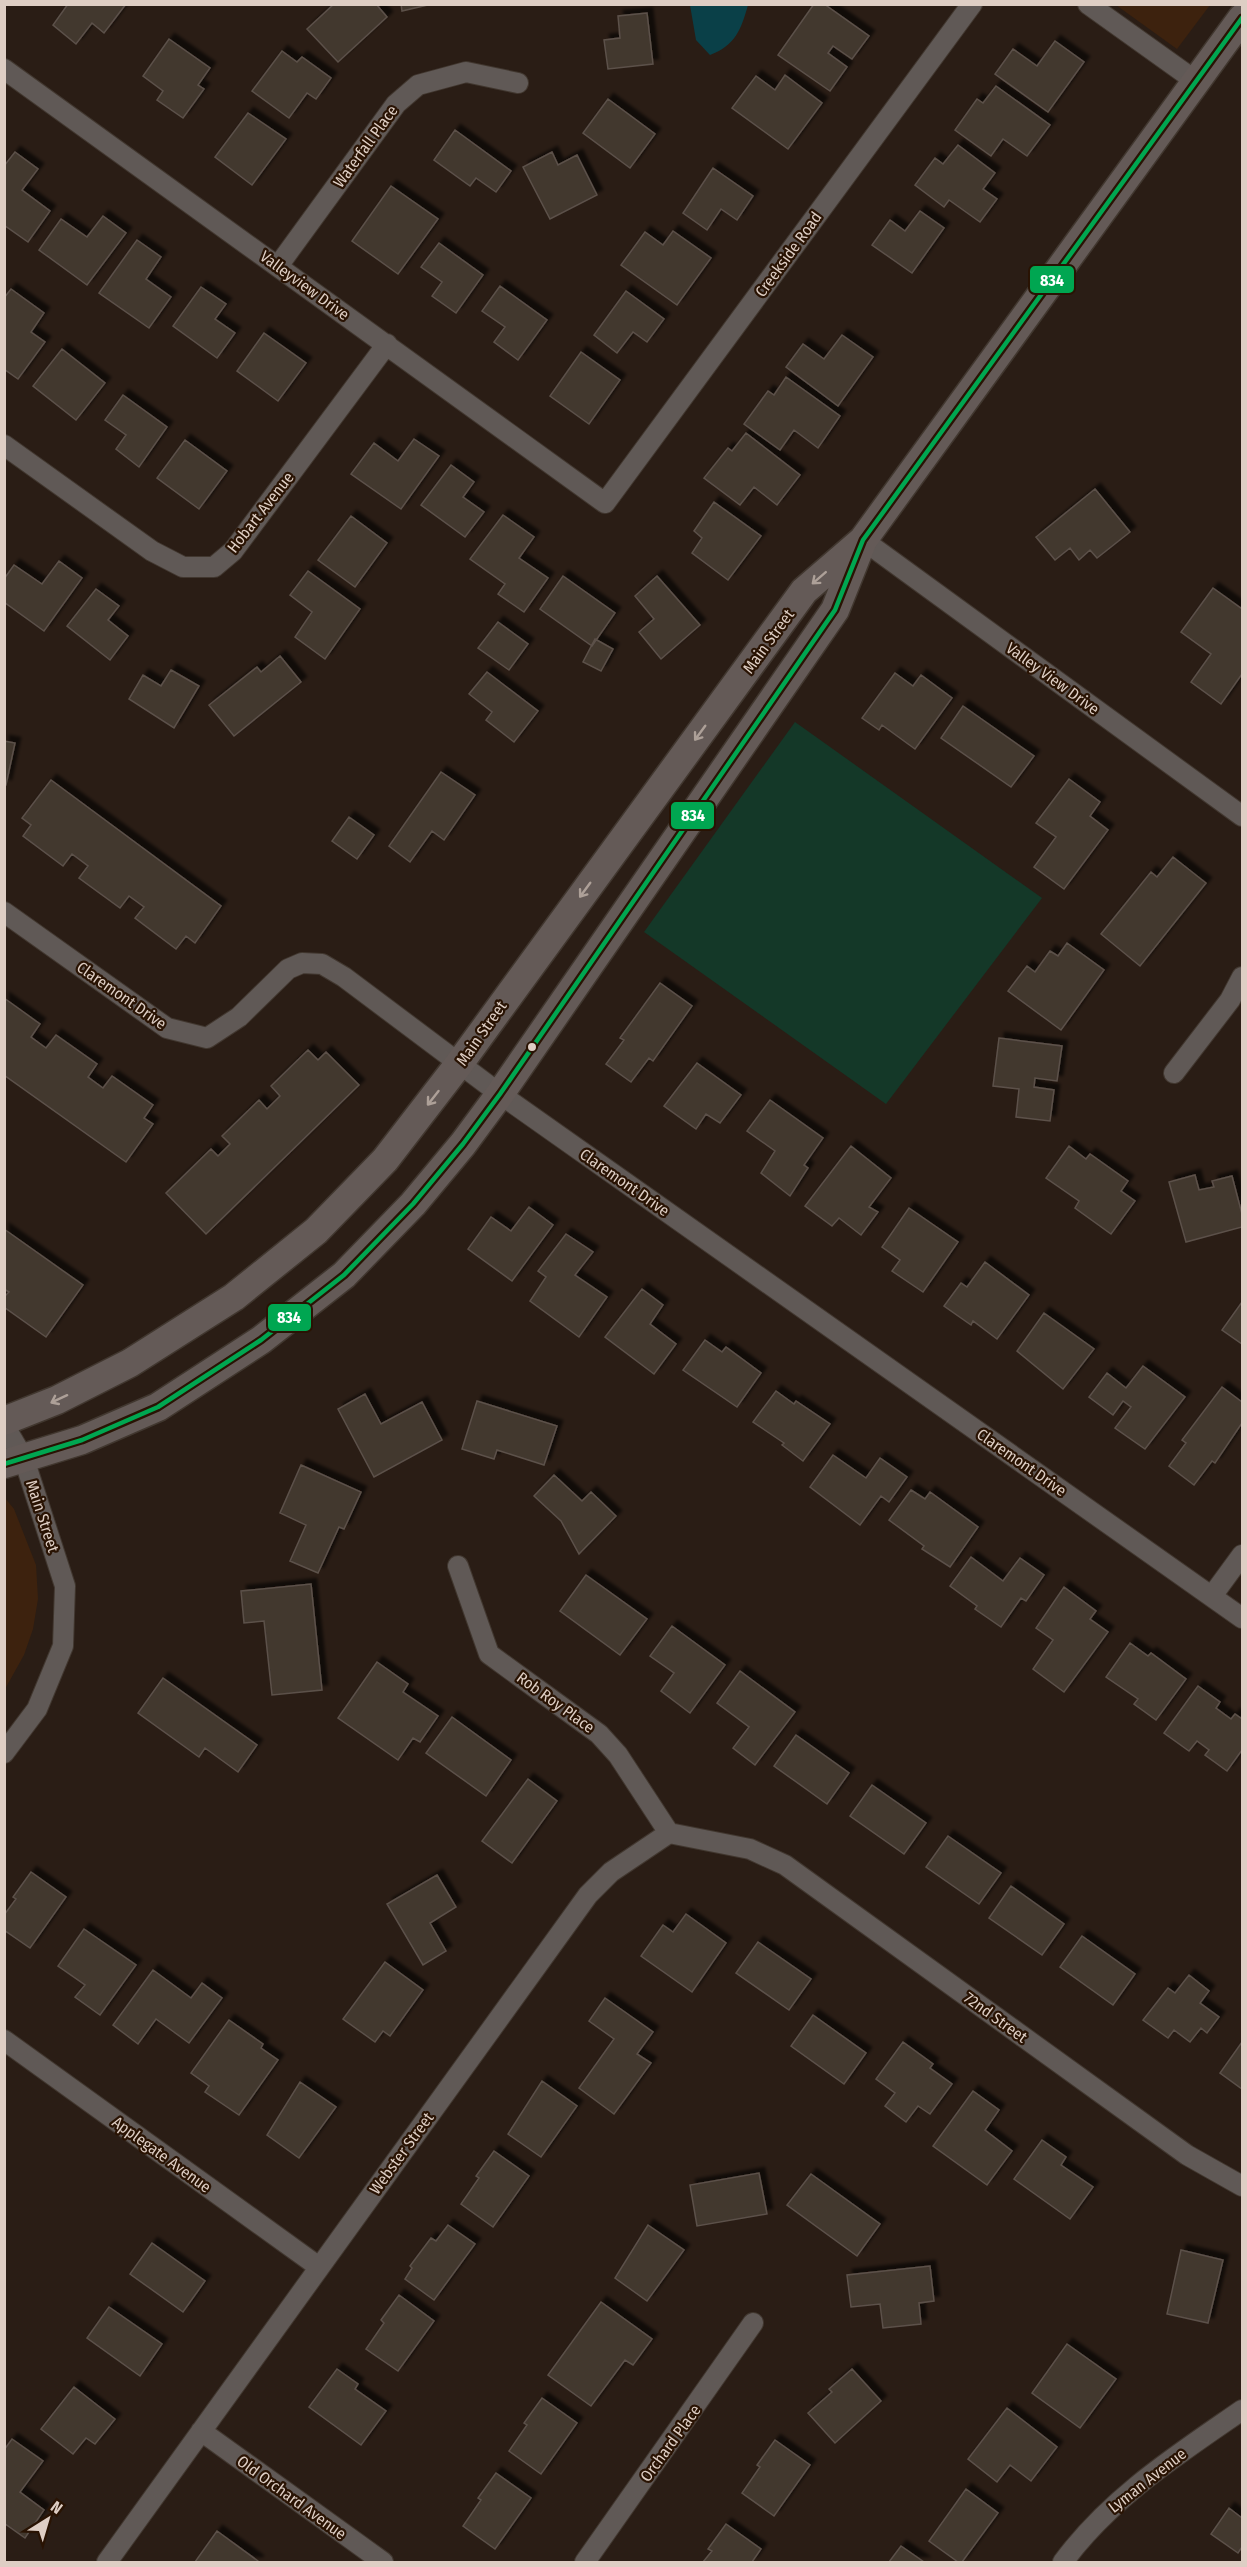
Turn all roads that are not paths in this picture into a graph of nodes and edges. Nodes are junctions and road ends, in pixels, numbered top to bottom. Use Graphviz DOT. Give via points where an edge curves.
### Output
graph roads {
  1 [pos="972,4"];
  2 [pos="1088,4"];
  3 [pos="1242,18"];
  4 [pos="4,69"];
  5 [pos="1197,82"];
  6 [pos="518,84"];
  7 [pos="278,266"];
  8 [pos="387,344"];
  9 [pos="4,445"];
  10 [pos="605,503"];
  11 [pos="863,540"];
  12 [pos="1242,816"];
  13 [pos="4,912"];
  14 [pos="1242,977"];
  15 [pos="459,1064"];
  16 [pos="1174,1073"];
  17 [pos="500,1094"];
  18 [pos="4,1423"];
  19 [pos="14,1461"];
  20 [pos="1242,1555"];
  21 [pos="458,1566"];
  22 [pos="1212,1596"];
  23 [pos="1242,1618"];
  24 [pos="4,1753"];
  25 [pos="669,1833"];
  26 [pos="4,2040"];
  27 [pos="1242,2186"];
  28 [pos="319,2267"];
  29 [pos="753,2323"];
  30 [pos="1242,2410"];
  31 [pos="201,2431"];
  32 [pos="107,2562"];
  33 [pos="383,2562"];
  34 [pos="585,2562"];
  35 [pos="1063,2562"];
  1 -- 10 [label="street, Creekside Road"];
  2 -- 5 [label="street"];
  3 -- 5 [label="main road, Main Street"];
  4 -- 7 [label="street, Valleyview Drive"];
  5 -- 11 [label="main road, Main Street"];
  6 -- 7 [label="street, Waterfall Place" via="466,72 418,85 406,93"];
  7 -- 8 [label="street, Valleyview Drive"];
  8 -- 9 [label="street, Hobart Avenue" via="233,551 214,567 183,567 152,551"];
  8 -- 10 [label="street, Valleyview Drive"];
  11 -- 12 [label="street, Valley View Drive"];
  11 -- 15 [label="main road, Main Street, one-way" via="804,591"];
  11 -- 17 [label="main road, Main Street" via="835,610"];
  13 -- 15 [label="street, Claremont Drive" via="167,1028 207,1038 239,1017 288,969 302,963 322,964"];
  14 -- 16 [label="street" via="1230,1000"];
  15 -- 17 [label="street, Claremont Drive"];
  15 -- 18 [label="main road, Main Street, one-way" via="386,1160 316,1231 234,1297 130,1363"];
  17 -- 19 [label="main road, Main Street" via="413,1204 344,1275 261,1340 158,1407 82,1440"];
  17 -- 22 [label="street, Claremont Drive"];
  18 -- 19 [label="street"];
  19 -- 24 [label="street, Main Street" via="65,1586 63,1646 37,1708"];
  20 -- 22 [label="street"];
  21 -- 25 [label="street, Rob Roy Place" via="489,1654 599,1734 618,1755"];
  22 -- 23 [label="street, Claremont Drive"];
  25 -- 27 [label="street, 72nd Street" via="750,1849 785,1865 1187,2155"];
  25 -- 28 [label="street, Webster Street" via="611,1872 588,1895"];
  26 -- 28 [label="street, Applegate Avenue"];
  28 -- 31 [label="street, Webster Street"];
  29 -- 34 [label="street, Orchard Place"];
  30 -- 35 [label="street, Lyman Avenue" via="1126,2493"];
  31 -- 32 [label="street, Webster Street"];
  31 -- 33 [label="street, Old Orchard Avenue"];
}
